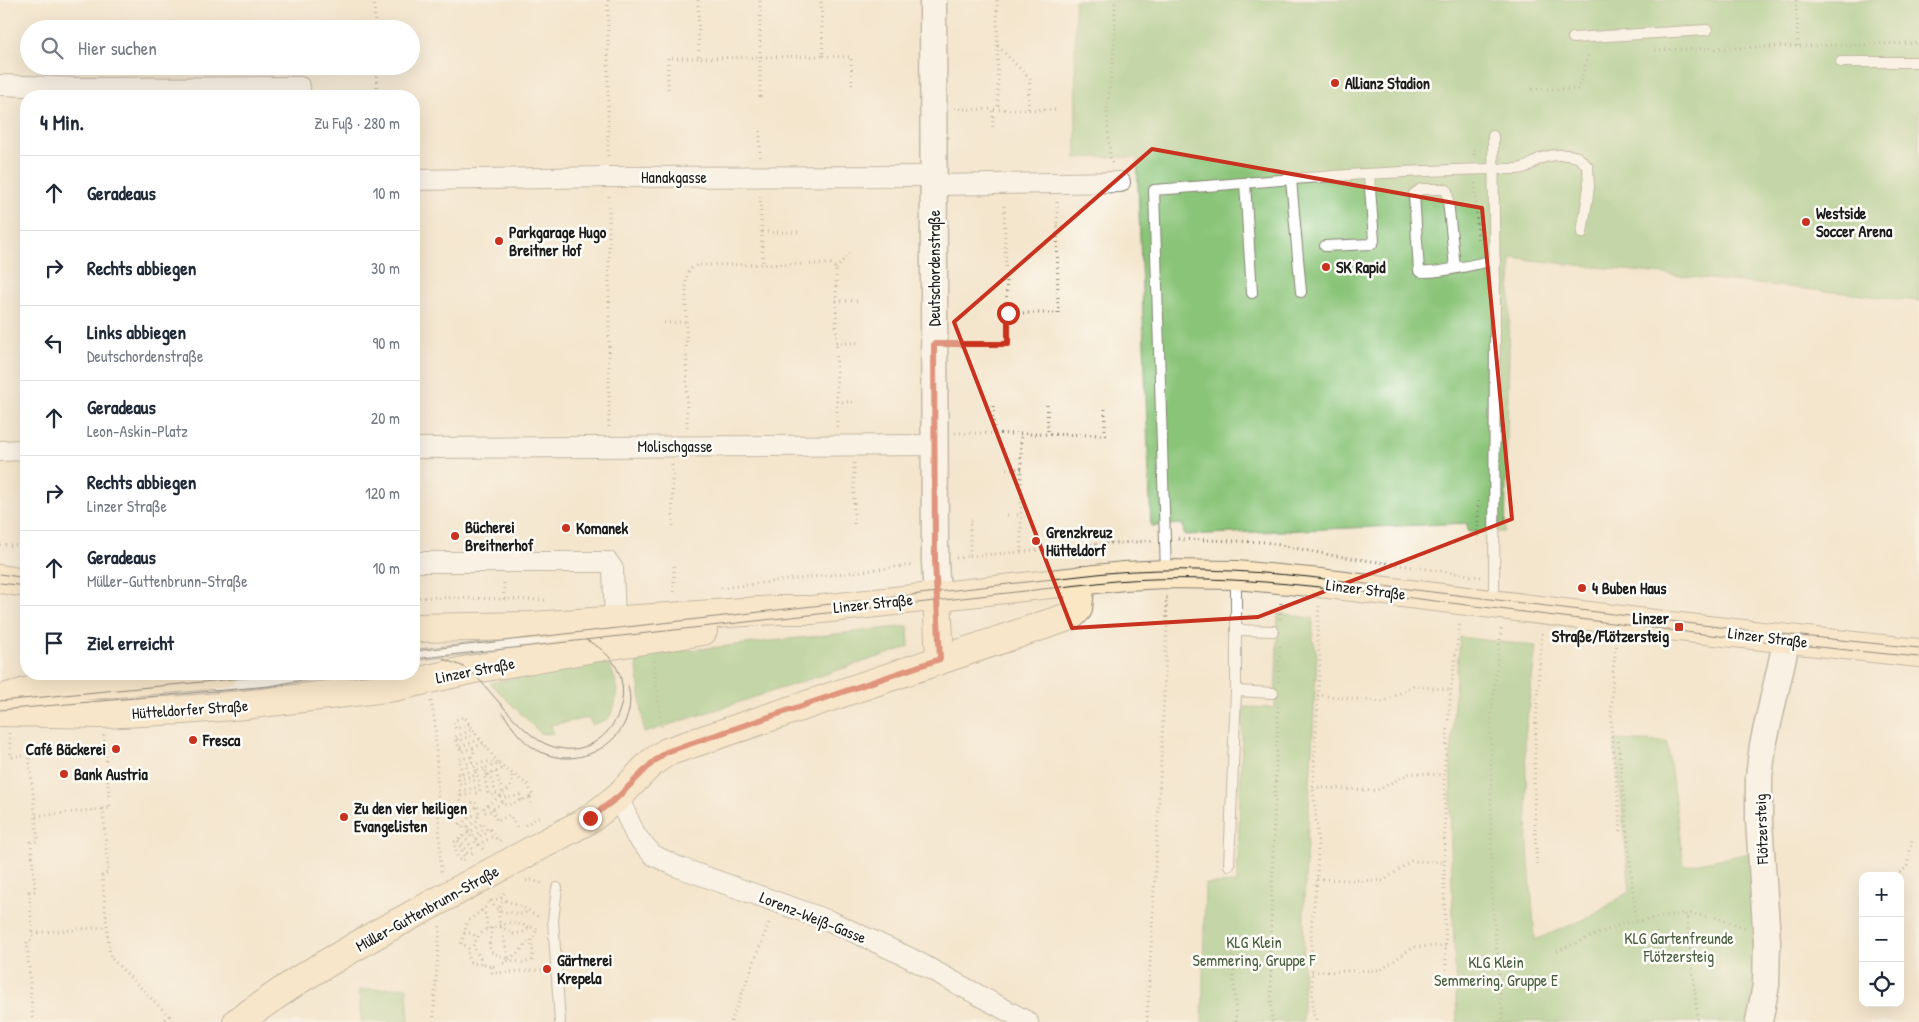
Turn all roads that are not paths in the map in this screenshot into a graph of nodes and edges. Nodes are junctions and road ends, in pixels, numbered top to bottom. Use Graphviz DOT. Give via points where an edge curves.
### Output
graph roads {
  1 [pos="933,0"];
  2 [pos="1707,30"];
  3 [pos="1573,38"];
  4 [pos="1841,62"];
  5 [pos="1919,62"];
  6 [pos="0,85"];
  7 [pos="55,90"];
  8 [pos="166,90"];
  9 [pos="300,90"];
  10 [pos="1494,136"];
  11 [pos="1493,168"];
  12 [pos="1369,175"];
  13 [pos="420,180"];
  14 [pos="935,180"];
  15 [pos="1291,180"];
  16 [pos="1120,182"];
  17 [pos="1245,183"];
  18 [pos="1582,233"];
  19 [pos="1325,246"];
  20 [pos="1495,260"];
  21 [pos="1455,268"];
  22 [pos="1301,292"];
  23 [pos="1252,293"];
  24 [pos="936,439"];
  25 [pos="420,448"];
  26 [pos="20,450"];
  27 [pos="0,451"];
  28 [pos="420,562"];
  29 [pos="1236,575"];
  30 [pos="0,579"];
  31 [pos="1081,580"];
  32 [pos="20,582"];
  33 [pos="1170,586"];
  34 [pos="1497,596"];
  35 [pos="937,597"];
  36 [pos="812,610"];
  37 [pos="420,628"];
  38 [pos="1277,628"];
  39 [pos="614,629"];
  40 [pos="1237,630"];
  41 [pos="1787,639"];
  42 [pos="1919,653"];
  43 [pos="420,654"];
  44 [pos="940,659"];
  45 [pos="215,680"];
  46 [pos="282,680"];
  47 [pos="360,680"];
  48 [pos="379,689"];
  49 [pos="1276,689"];
  50 [pos="1236,692"];
  51 [pos="0,699"];
  52 [pos="36,702"];
  53 [pos="0,705"];
  54 [pos="0,712"];
  55 [pos="618,797"];
  56 [pos="1229,865"];
  57 [pos="557,888"];
  58 [pos="237,1022"];
  59 [pos="560,1022"];
  60 [pos="1028,1022"];
  61 [pos="1759,1022"];
  1 -- 14 [label="street, Deutschordenstraße"];
  2 -- 3 [label="lane"];
  4 -- 5 [label="lane"];
  6 -- 7 [label="street"];
  8 -- 9 [label="street" via="300,87"];
  10 -- 11 [label="lane"];
  11 -- 12 [label="lane"];
  11 -- 18 [label="lane" via="1518,169 1559,155 1578,157 1588,167 1589,187"];
  11 -- 20 [label="lane"];
  12 -- 15 [label="lane"];
  12 -- 19 [label="lane" via="1374,241 1372,244"];
  13 -- 14 [label="street, Hanakgasse" via="608,176"];
  14 -- 16 [label="street, Hanakgasse"];
  14 -- 24 [label="street, Deutschordenstraße"];
  15 -- 17 [label="lane"];
  15 -- 22 [label="lane"];
  17 -- 23 [label="lane"];
  17 -- 33 [label="lane" via="1154,190"];
  20 -- 21 [label="lane"];
  20 -- 34 [label="lane"];
  21 -- 21 [label="lane" via="1420,271 1414,194 1421,190 1447,191"];
  24 -- 25 [label="street, Molischgasse" via="845,446"];
  24 -- 35 [label="street, Deutschordenstraße"];
  26 -- 27 [label="street"];
  28 -- 39 [label="street" via="608,562 613,569"];
  29 -- 33 [label="main road, Linzer Straße"];
  29 -- 34 [label="main road, Linzer Straße" via="1462,600"];
  29 -- 40 [label="lane"];
  30 -- 32 [label="main road"];
  31 -- 33 [label="main road, Linzer Straße"];
  31 -- 35 [label="main road, Linzer Straße"];
  31 -- 44 [label="main road" via="1079,606 1074,614"];
  34 -- 41 [label="main road, Linzer Straße" via="1544,610"];
  35 -- 36 [label="main road, Linzer Straße"];
  35 -- 44 [label="main road"];
  36 -- 39 [label="main road, Linzer Straße"];
  36 -- 48 [label="main road, Linzer Straße" via="777,619 599,647"];
  37 -- 39 [label="main road, Linzer Straße" via="532,626"];
  38 -- 40 [label="lane"];
  39 -- 43 [label="lane"];
  40 -- 50 [label="lane"];
  41 -- 42 [label="main road, Linzer Straße"];
  41 -- 61 [label="street, Flötzersteig" via="1759,777 1767,930 1766,985"];
  44 -- 55 [label="main road" via="666,752"];
  45 -- 46 [label="lane"];
  45 -- 51 [label="main road, Hütteldorfer Straße" via="33,690"];
  47 -- 48 [label="main road"];
  48 -- 54 [label="main road, Hütteldorfer Straße" via="183,710 101,714"];
  49 -- 50 [label="lane"];
  50 -- 56 [label="lane"];
  52 -- 53 [label="lane"];
  55 -- 58 [label="main road, Müller-Guttenbrunn-Straße" via="570,830 375,935"];
  55 -- 60 [label="street, Lorenz-Weiß-Gasse" via="636,836 652,855 830,922 910,958"];
  57 -- 59 [label="lane" via="552,920"];
}
